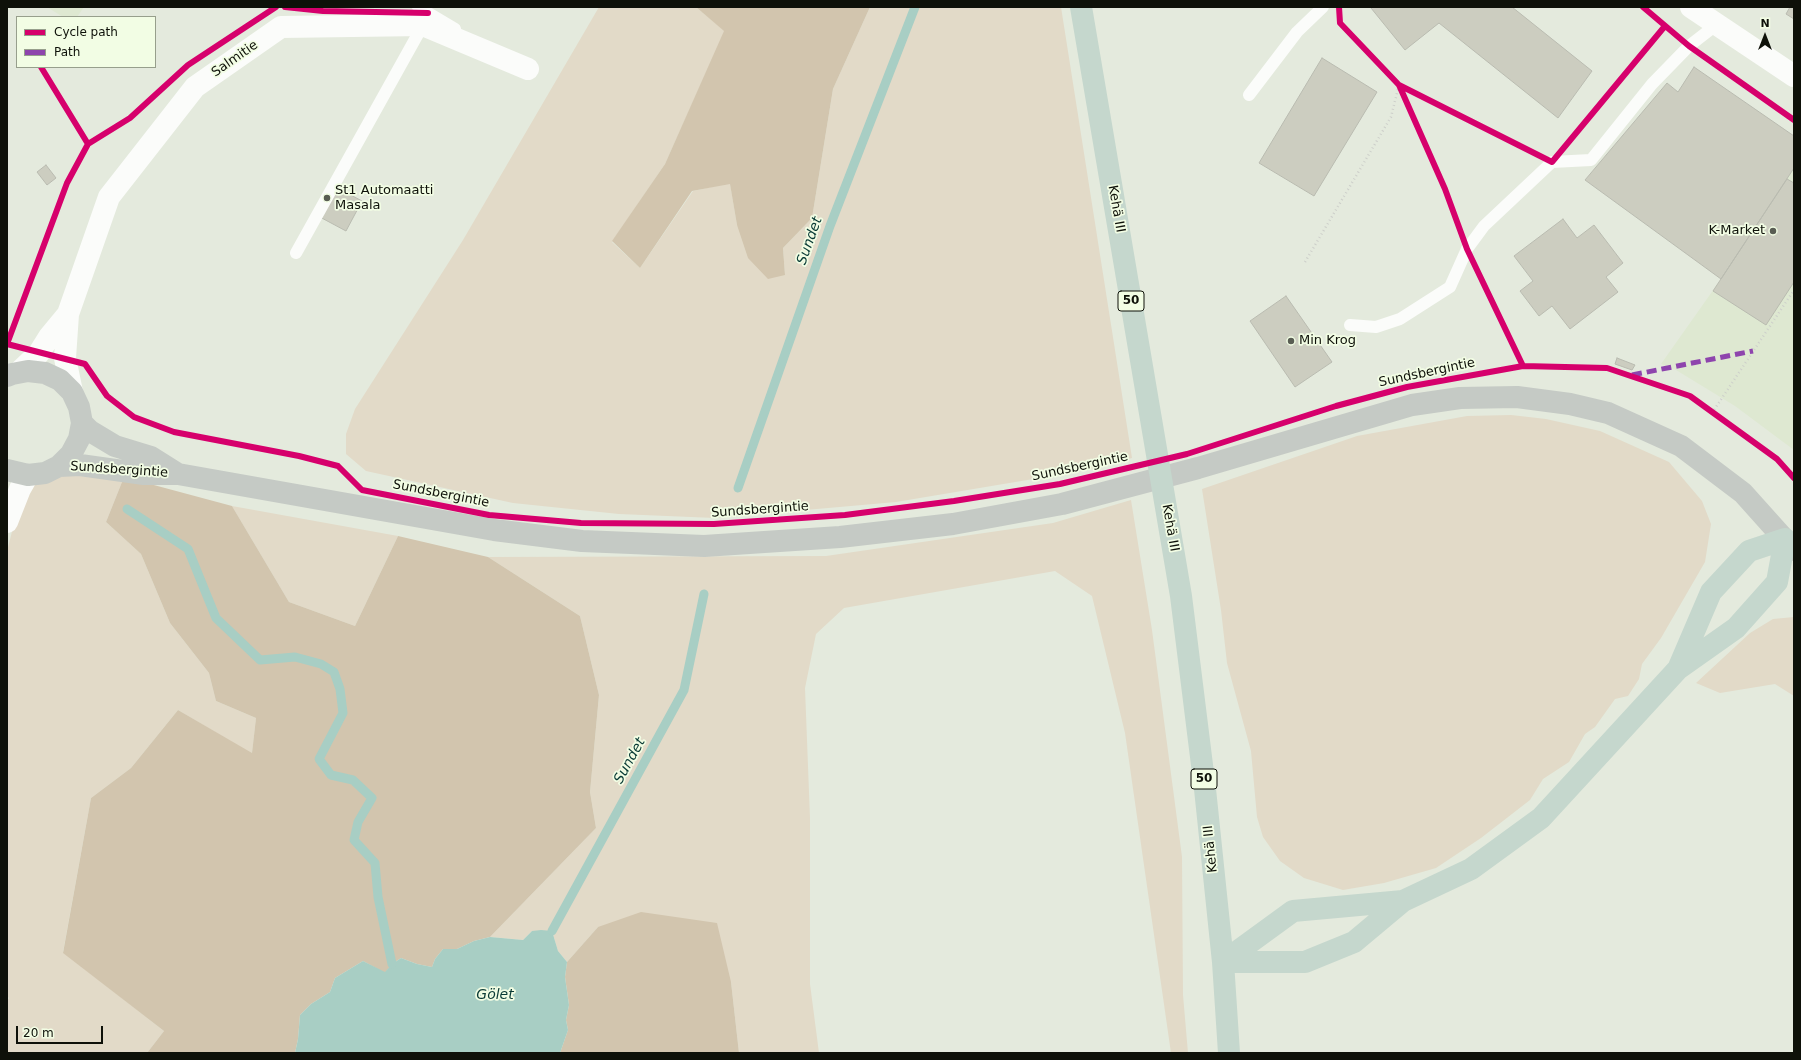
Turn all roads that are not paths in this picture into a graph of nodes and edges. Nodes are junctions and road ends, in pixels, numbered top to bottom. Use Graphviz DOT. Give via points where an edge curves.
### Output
graph roads {
  1 [pos="1081,7"];
  2 [pos="1323,7"];
  3 [pos="1690,7"];
  4 [pos="421,16"];
  5 [pos="1716,25"];
  6 [pos="528,70"];
  7 [pos="1794,76"];
  8 [pos="1249,95"];
  9 [pos="296,253"];
  10 [pos="68,314"];
  11 [pos="1350,325"];
  12 [pos="13,374"];
  13 [pos="72,392"];
  14 [pos="82,423"];
  15 [pos="59,466"];
  16 [pos="7,470"];
  17 [pos="178,474"];
  18 [pos="28,475"];
  19 [pos="7,522"];
  20 [pos="1789,544"];
  21 [pos="1678,669"];
  22 [pos="1403,901"];
  23 [pos="1223,962"];
  24 [pos="1228,1053"];
  1 -- 23 [label="highway, Kehä III / 50" via="1181,596"];
  2 -- 8 [label="lane" via="1297,32"];
  3 -- 5 [label="street"];
  4 -- 6 [label="street, Salmitie" via="471,47"];
  4 -- 9 [label="lane"];
  4 -- 10 [label="street, Salmitie" via="281,27 195,86 109,197"];
  5 -- 7 [label="street"];
  5 -- 11 [label="lane" via="1689,46 1652,84 1591,160 1552,162 1484,226 1466,249 1450,287 1400,319 1376,327"];
  10 -- 12 [label="street, Salmitie" via="39,353"];
  10 -- 13 [label="street, Salmitie" via="66,358"];
  12 -- 13 [label="main road" via="28,371 45,373 60,380"];
  13 -- 14 [label="main road" via="79,407"];
  14 -- 15 [label="main road" via="79,439 71,454"];
  14 -- 17 [label="main road, Sundsbergintie" via="115,446 151,457"];
  15 -- 17 [label="main road, Sundsbergintie" via="80,465 144,474"];
  15 -- 18 [label="main road" via="45,474"];
  16 -- 18 [label="main road"];
  17 -- 20 [label="main road, Sundsbergintie" via="494,530 582,541 704,546 840,537 953,524 1062,504 1198,468 1412,405 1460,398 1517,397 1608,412 1681,446 1743,493"];
  18 -- 19 [label="street"];
  20 -- 21 [label="highway" via="1777,582 1736,628"];
  20 -- 21 [label="highway" via="1749,551 1711,592"];
  21 -- 22 [label="highway" via="1541,818 1471,869"];
  22 -- 23 [label="highway" via="1293,911"];
  22 -- 23 [label="highway" via="1354,942 1306,962"];
  23 -- 24 [label="highway, Kehä III / 50"];
}
